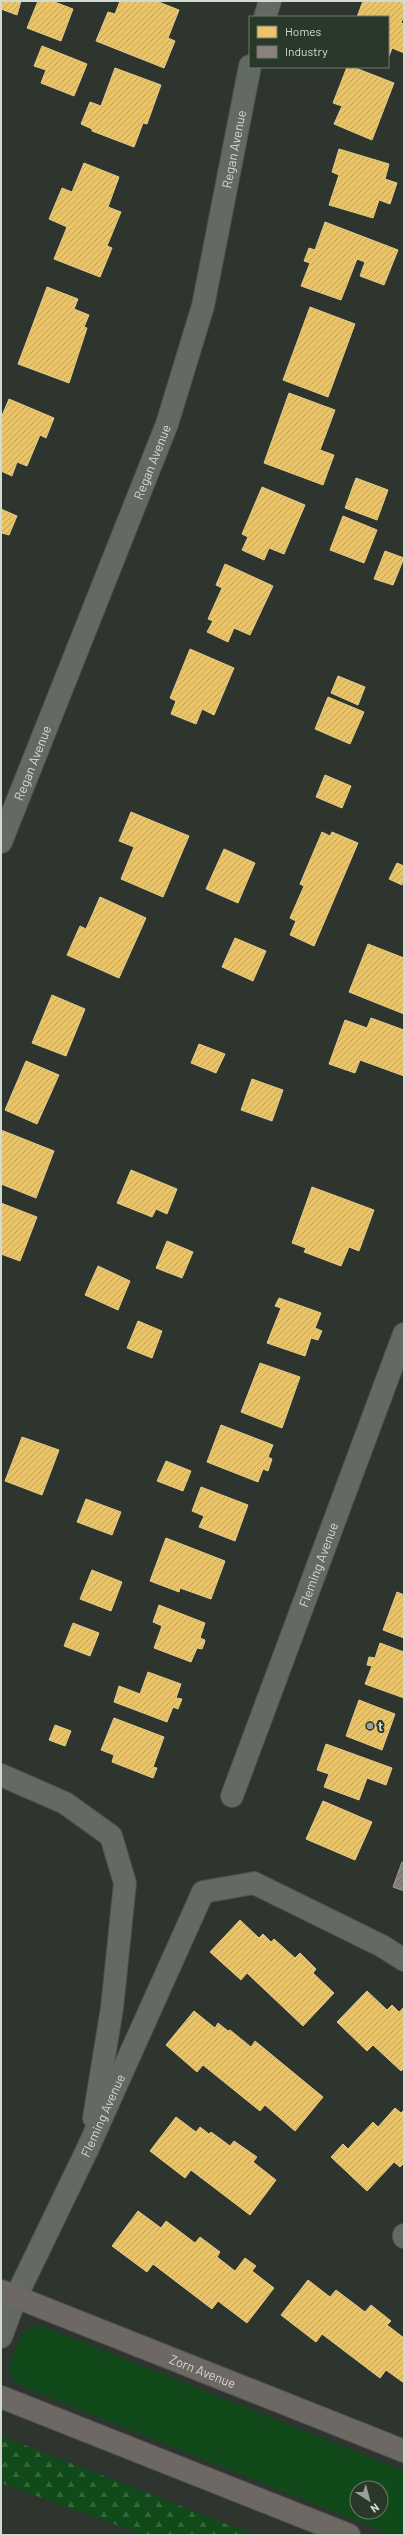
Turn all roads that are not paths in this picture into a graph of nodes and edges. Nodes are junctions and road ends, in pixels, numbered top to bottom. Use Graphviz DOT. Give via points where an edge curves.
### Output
graph roads {
  1 [pos="270,1"];
  2 [pos="265,16"];
  3 [pos="250,68"];
  4 [pos="1,842"];
  5 [pos="404,1334"];
  6 [pos="1,1775"];
  7 [pos="232,1796"];
  8 [pos="404,1960"];
  9 [pos="88,2148"];
  10 [pos="8,2294"];
  11 [pos="1,2337"];
  12 [pos="1,2397"];
  13 [pos="404,2451"];
  14 [pos="349,2535"];
  1 -- 2 [label="street"];
  3 -- 4 [label="street, Regan Avenue" via="203,306 167,424"];
  5 -- 7 [label="street, Fleming Avenue"];
  6 -- 9 [label="street" via="65,1803 111,1836 126,1883 112,2008"];
  8 -- 9 [label="street, Fleming Avenue" via="382,1946 254,1884 203,1892"];
  9 -- 10 [label="street, Fleming Avenue"];
  10 -- 11 [label="street, Fleming Avenue"];
  10 -- 13 [label="main road, Zorn Avenue"];
  12 -- 14 [label="main road"];
}
